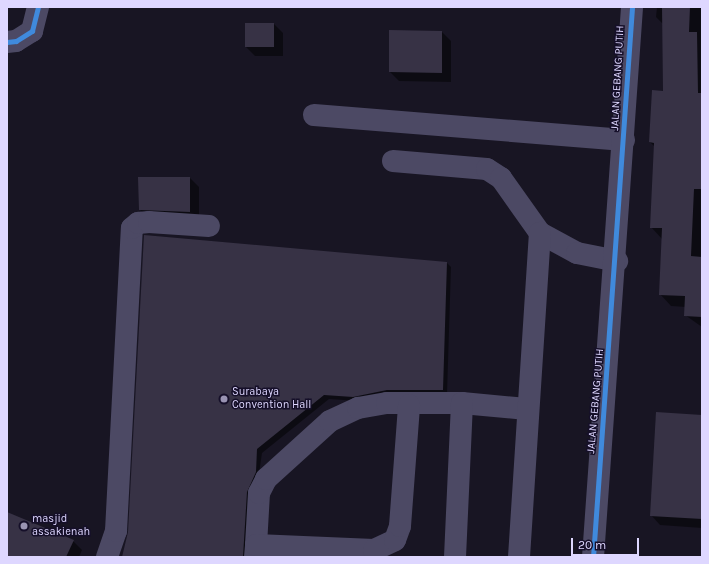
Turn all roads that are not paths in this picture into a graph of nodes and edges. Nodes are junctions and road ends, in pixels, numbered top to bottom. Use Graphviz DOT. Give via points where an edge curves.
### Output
graph roads {
  1 [pos="38,7"];
  2 [pos="632,7"];
  3 [pos="7,42"];
  4 [pos="314,115"];
  5 [pos="624,140"];
  6 [pos="393,162"];
  7 [pos="209,226"];
  8 [pos="540,233"];
  9 [pos="617,261"];
  10 [pos="462,403"];
  11 [pos="409,405"];
  12 [pos="527,409"];
  13 [pos="256,551"];
  14 [pos="107,557"];
  15 [pos="455,557"];
  16 [pos="518,557"];
  17 [pos="593,557"];
  1 -- 3 [label="street" via="32,31 16,41"];
  2 -- 5 [label="street, JALAN GEBANG PUTIH"];
  4 -- 5 [label="street"];
  5 -- 9 [label="street, JALAN GEBANG PUTIH"];
  6 -- 8 [label="street" via="487,169 501,178"];
  7 -- 14 [label="street" via="149,222 138,223 132,228 116,531"];
  8 -- 9 [label="street" via="577,253"];
  8 -- 12 [label="street"];
  9 -- 17 [label="street, JALAN GEBANG PUTIH"];
  10 -- 11 [label="street"];
  10 -- 12 [label="street"];
  10 -- 15 [label="street"];
  11 -- 13 [label="street" via="387,403 358,408 330,421 266,479 259,493"];
  11 -- 13 [label="street" via="400,526 395,540 374,550"];
  12 -- 16 [label="street"];
}
